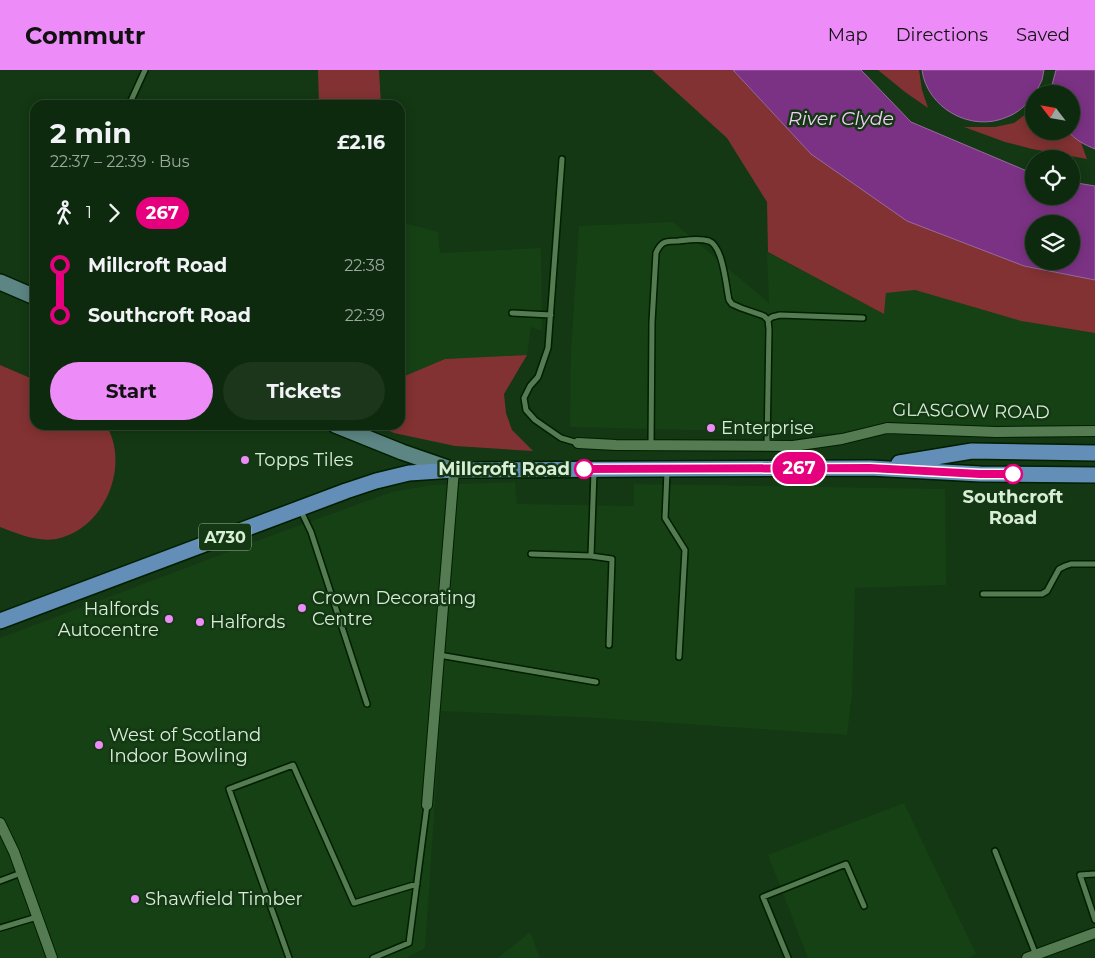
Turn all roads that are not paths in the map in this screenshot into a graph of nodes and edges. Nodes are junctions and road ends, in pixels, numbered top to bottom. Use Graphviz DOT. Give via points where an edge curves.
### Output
graph roads {
  1 [pos="145,70"];
  2 [pos="131,100"];
  3 [pos="562,159"];
  4 [pos="0,282"];
  5 [pos="30,295"];
  6 [pos="512,313"];
  7 [pos="551,314"];
  8 [pos="863,318"];
  9 [pos="768,320"];
  10 [pos="347,430"];
  11 [pos="1095,431"];
  12 [pos="578,443"];
  13 [pos="651,445"];
  14 [pos="767,446"];
  15 [pos="1095,453"];
  16 [pos="870,468"];
  17 [pos="594,469"];
  18 [pos="667,469"];
  19 [pos="454,470"];
  20 [pos="1095,475"];
  21 [pos="300,509"];
  22 [pos="532,554"];
  23 [pos="591,556"];
  24 [pos="1095,564"];
  25 [pos="983,594"];
  26 [pos="0,621"];
  27 [pos="608,645"];
  28 [pos="439,655"];
  29 [pos="679,657"];
  30 [pos="596,682"];
  31 [pos="367,704"];
  32 [pos="427,805"];
  33 [pos="0,823"];
  34 [pos="995,851"];
  35 [pos="21,873"];
  36 [pos="1095,874"];
  37 [pos="0,881"];
  38 [pos="417,884"];
  39 [pos="864,906"];
  40 [pos="37,917"];
  41 [pos="1095,920"];
  42 [pos="0,928"];
  43 [pos="1095,932"];
  44 [pos="1031,956"];
  45 [pos="52,958"];
  46 [pos="289,958"];
  47 [pos="373,958"];
  48 [pos="788,958"];
  1 -- 2 [label="lane"];
  3 -- 7 [label="lane"];
  4 -- 5 [label="street"];
  6 -- 7 [label="lane"];
  7 -- 12 [label="lane" via="548,348 538,376 524,398 526,410 561,438"];
  8 -- 9 [label="lane" via="780,315"];
  9 -- 13 [label="lane" via="729,300 721,257 711,242 697,239 666,242 659,247 652,322"];
  9 -- 14 [label="lane"];
  10 -- 19 [label="street"];
  11 -- 14 [label="street, GLASGOW ROAD" via="887,428 842,439"];
  12 -- 13 [label="street, GLASGOW ROAD"];
  13 -- 14 [label="street, GLASGOW ROAD"];
  15 -- 16 [label="main road, A730" via="972,451"];
  16 -- 18 [label="main road, A730"];
  16 -- 20 [label="main road, A730" via="980,474"];
  17 -- 18 [label="main road, A730"];
  17 -- 19 [label="main road, A730"];
  17 -- 23 [label="lane"];
  18 -- 29 [label="lane" via="665,518 684,550"];
  19 -- 21 [label="main road, A730" via="409,473 376,481"];
  19 -- 28 [label="street"];
  21 -- 26 [label="main road, A730"];
  21 -- 31 [label="lane" via="312,532"];
  22 -- 23 [label="lane"];
  23 -- 27 [label="lane" via="612,558"];
  24 -- 25 [label="lane" via="1071,564 1059,569 1042,594"];
  28 -- 30 [label="lane"];
  28 -- 32 [label="street"];
  32 -- 38 [label="lane"];
  33 -- 35 [label="street"];
  34 -- 44 [label="lane"];
  35 -- 37 [label="lane"];
  35 -- 40 [label="street"];
  36 -- 41 [label="lane" via="1080,874"];
  38 -- 46 [label="lane" via="354,903 293,765 229,789"];
  38 -- 47 [label="lane" via="409,943"];
  39 -- 48 [label="lane" via="846,864 763,897"];
  40 -- 42 [label="lane"];
  40 -- 45 [label="street"];
  43 -- 44 [label="street"];
}
